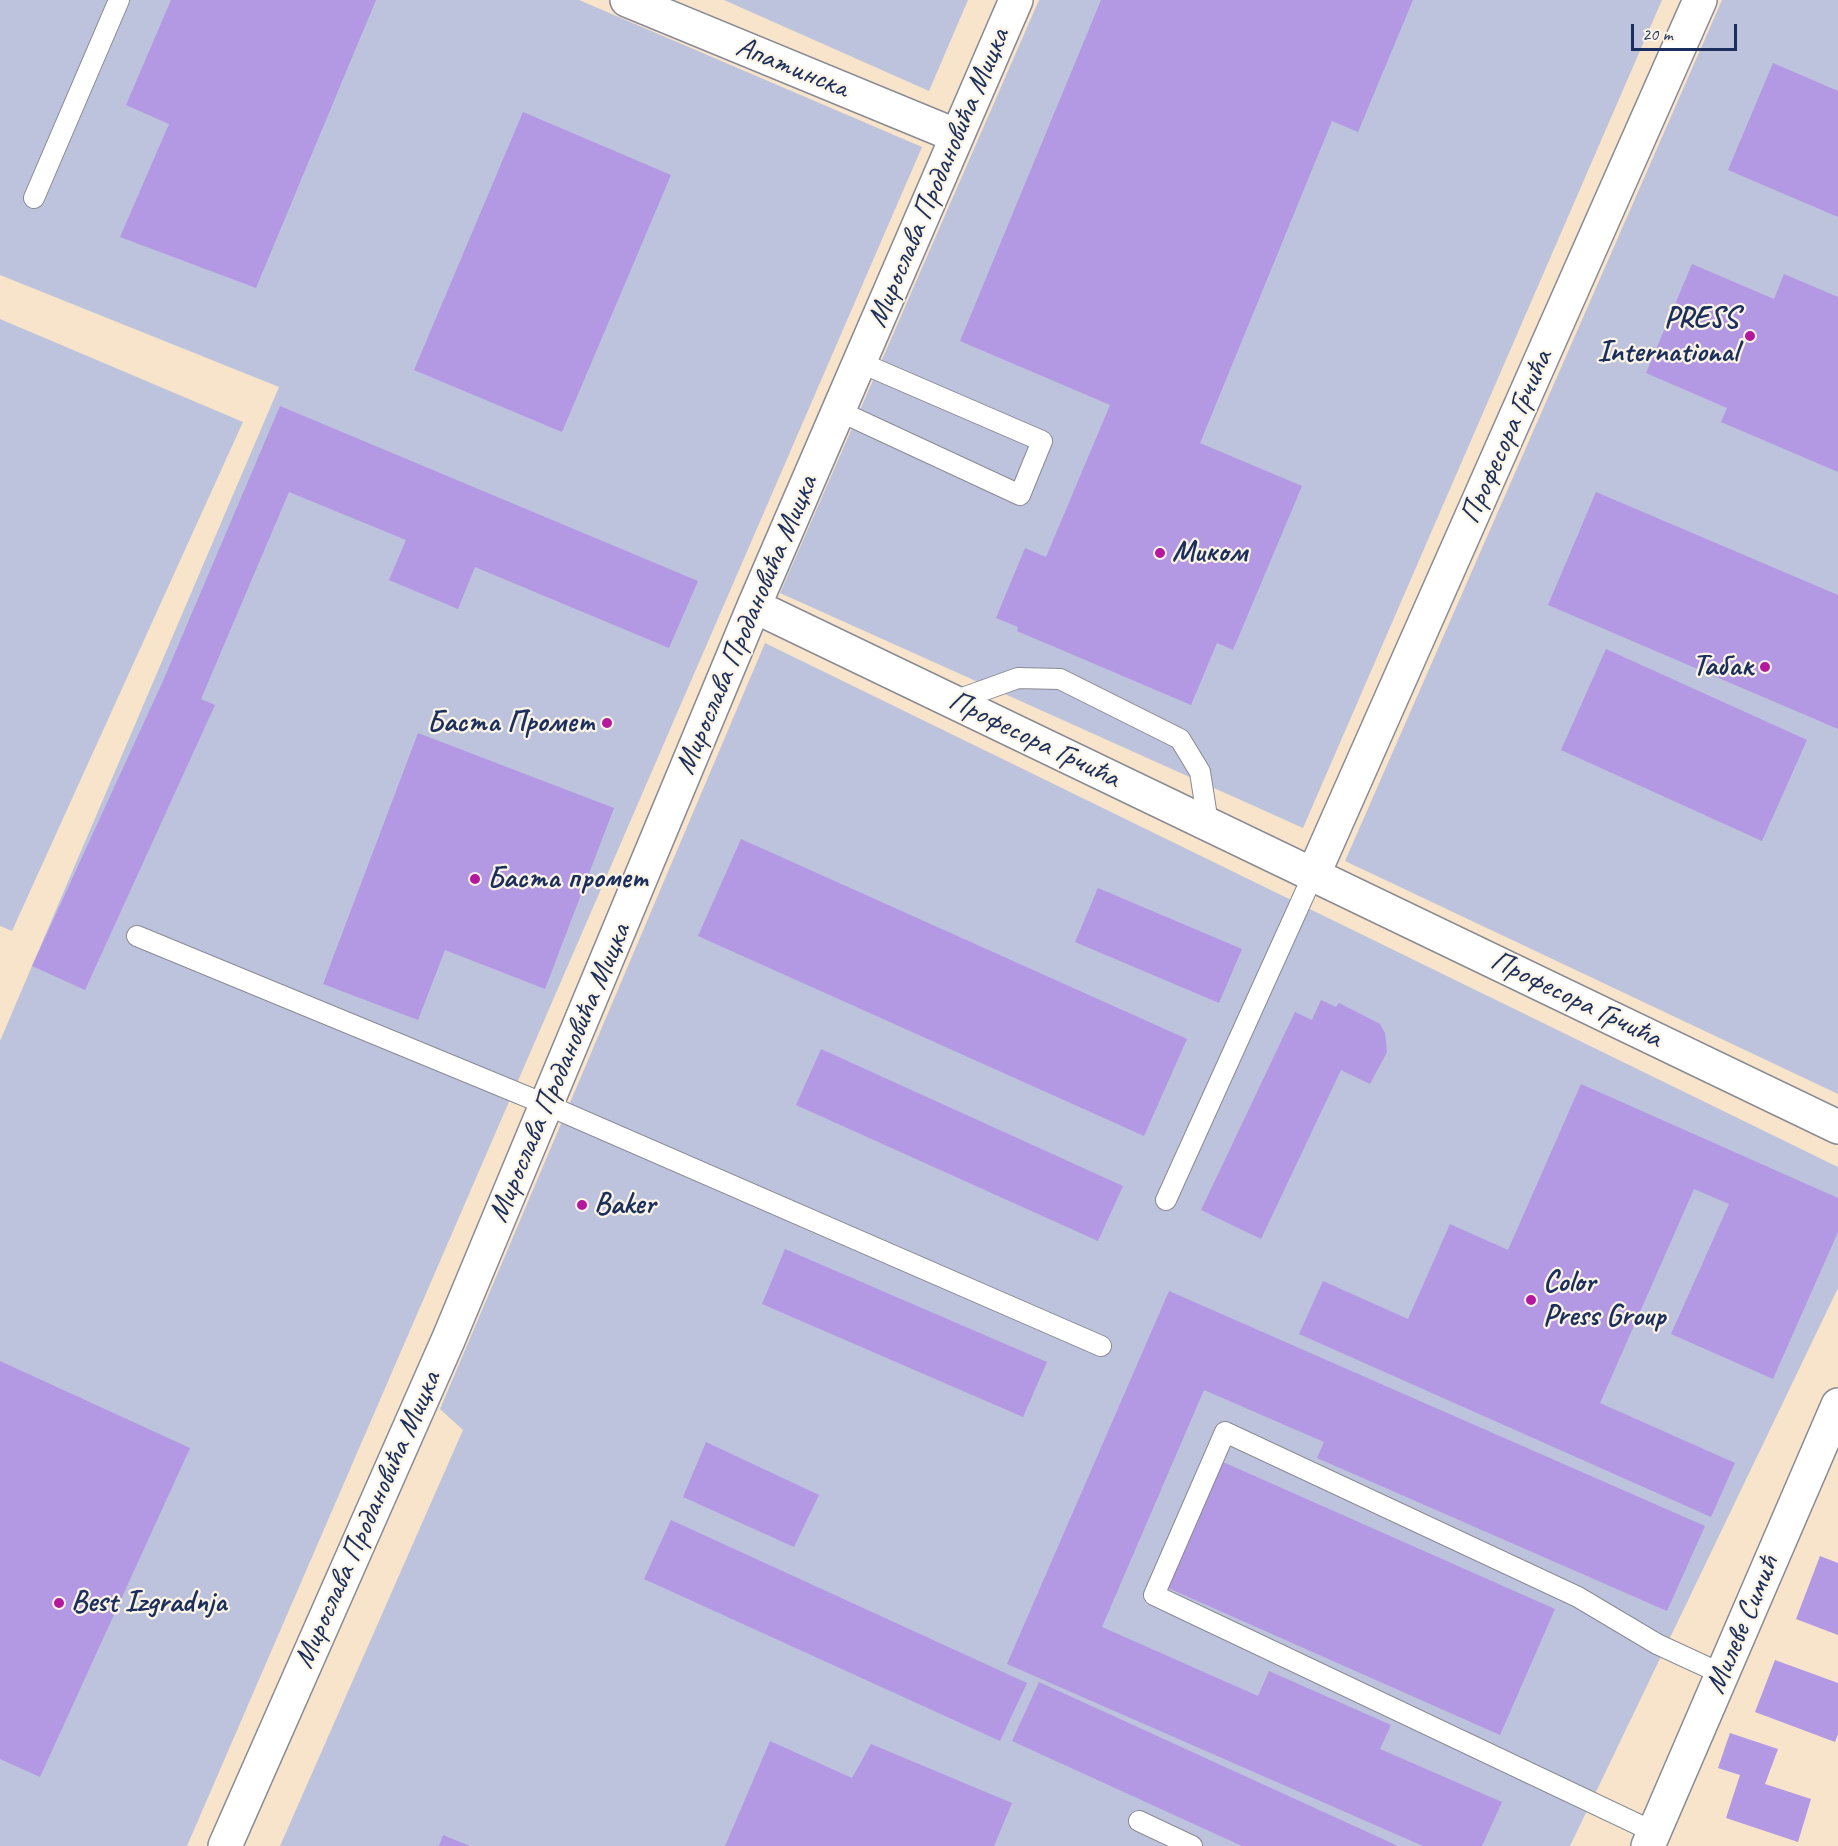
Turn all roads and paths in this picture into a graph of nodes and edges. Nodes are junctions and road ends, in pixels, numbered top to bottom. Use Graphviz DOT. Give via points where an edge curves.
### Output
graph roads {
  1 [pos="119,0"];
  2 [pos="627,0"];
  3 [pos="1016,0"];
  4 [pos="1700,0"];
  5 [pos="957,136"];
  6 [pos="34,198"];
  7 [pos="859,362"];
  8 [pos="838,411"];
  9 [pos="754,606"];
  10 [pos="954,701"];
  11 [pos="1208,823"];
  12 [pos="1314,873"];
  13 [pos="137,936"];
  14 [pos="547,1105"];
  15 [pos="1838,1127"];
  16 [pos="1166,1200"];
  17 [pos="1101,1346"];
  18 [pos="1838,1405"];
  19 [pos="1722,1674"];
  20 [pos="1139,1821"];
  21 [pos="1651,1839"];
  22 [pos="225,1846"];
  23 [pos="1192,1846"];
  1 -- 6 [label="lane"];
  2 -- 5 [label="street, Апатинска"];
  3 -- 5 [label="street, Мирослава Продановића Мицка"];
  4 -- 12 [label="street, Професора Грчића"];
  5 -- 7 [label="street, Мирослава Продановића Мицка"];
  7 -- 8 [label="street, Мирослава Продановића Мицка"];
  7 -- 8 [label="lane" via="1042,441 1020,495"];
  8 -- 9 [label="street, Мирослава Продановића Мицка"];
  9 -- 10 [label="street, Професора Грчића"];
  9 -- 14 [label="street, Мирослава Продановића Мицка"];
  10 -- 11 [label="street, Професора Грчића"];
  10 -- 11 [label="lane" via="1018,678 1060,680 1180,739 1200,772"];
  11 -- 12 [label="street, Професора Грчића"];
  12 -- 15 [label="street, Професора Грчића"];
  12 -- 16 [label="lane"];
  13 -- 14 [label="lane"];
  14 -- 17 [label="lane"];
  14 -- 22 [label="street, Мирослава Продановића Мицка"];
  18 -- 19 [label="street, Милеве Симић"];
  19 -- 21 [label="street, Милеве Симић"];
  19 -- 21 [label="lane" via="1657,1644 1578,1598 1225,1432 1154,1595"];
  20 -- 23 [label="lane"];
}
